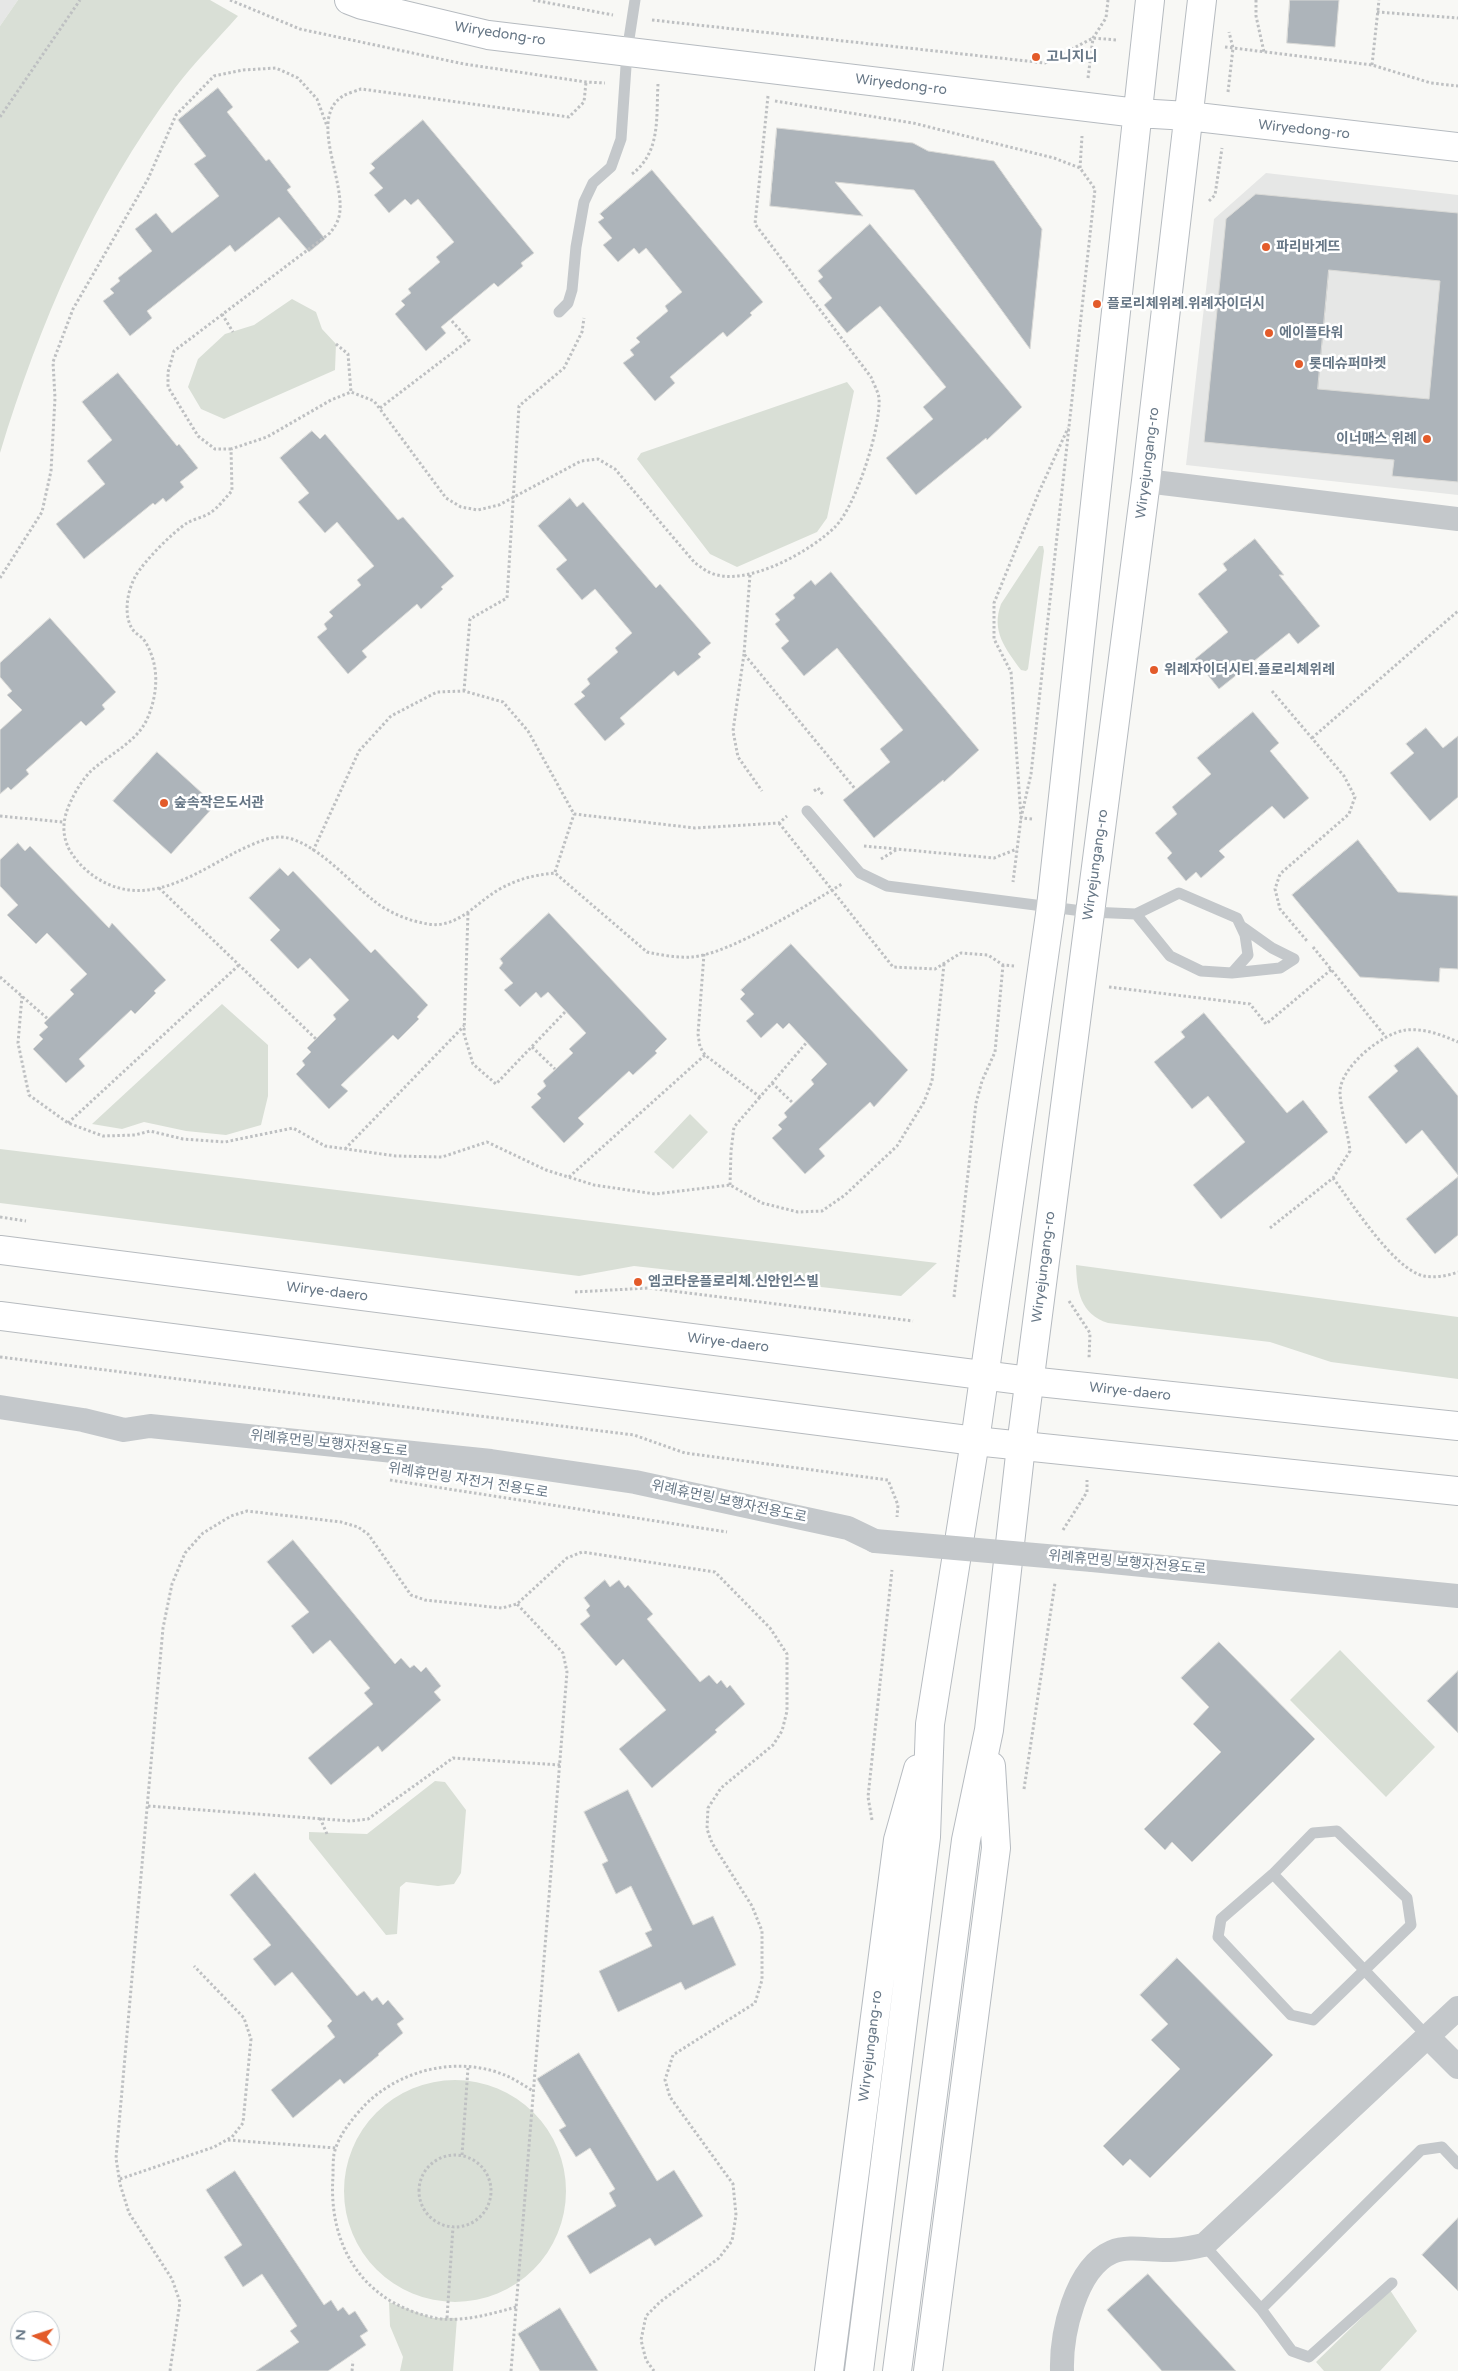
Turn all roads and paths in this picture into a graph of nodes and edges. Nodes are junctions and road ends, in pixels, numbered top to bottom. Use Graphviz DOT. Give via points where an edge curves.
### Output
graph roads {
  1 [pos="80,0"];
  2 [pos="230,0"];
  3 [pos="348,0"];
  4 [pos="533,0"];
  5 [pos="635,0"];
  6 [pos="1108,0"];
  7 [pos="1150,0"];
  8 [pos="1202,0"];
  9 [pos="1256,0"];
  10 [pos="1379,0"];
  11 [pos="1378,12"];
  12 [pos="632,18"];
  13 [pos="1458,18"];
  14 [pos="589,48"];
  15 [pos="1233,48"];
  16 [pos="627,52"];
  17 [pos="1264,52"];
  18 [pos="661,56"];
  19 [pos="1372,65"];
  20 [pos="771,69"];
  21 [pos="586,82"];
  22 [pos="625,84"];
  23 [pos="658,85"];
  24 [pos="1458,86"];
  25 [pos="667,87"];
  26 [pos="758,99"];
  27 [pos="768,100"];
  28 [pos="1137,113"];
  29 [pos="1188,116"];
  30 [pos="0,117"];
  31 [pos="328,126"];
  32 [pos="1458,147"];
  33 [pos="630,176"];
  34 [pos="1215,195"];
  35 [pos="1204,206"];
  36 [pos="586,309"];
  37 [pos="559,312"];
  38 [pos="222,314"];
  39 [pos="450,319"];
  40 [pos="233,332"];
  41 [pos="336,344"];
  42 [pos="351,392"];
  43 [pos="380,408"];
  44 [pos="1070,425"];
  45 [pos="232,450"];
  46 [pos="1146,481"];
  47 [pos="513,497"];
  48 [pos="1458,519"];
  49 [pos="750,575"];
  50 [pos="0,578"];
  51 [pos="1458,611"];
  52 [pos="744,654"];
  53 [pos="464,691"];
  54 [pos="1272,691"];
  55 [pos="1312,738"];
  56 [pos="818,788"];
  57 [pos="856,790"];
  58 [pos="762,791"];
  59 [pos="828,802"];
  60 [pos="807,811"];
  61 [pos="574,814"];
  62 [pos="0,816"];
  63 [pos="1021,818"];
  64 [pos="63,822"];
  65 [pos="863,845"];
  66 [pos="1017,849"];
  67 [pos="313,852"];
  68 [pos="555,873"];
  69 [pos="159,887"];
  70 [pos="832,890"];
  71 [pos="1011,902"];
  72 [pos="1050,907"];
  73 [pos="1090,912"];
  74 [pos="468,913"];
  75 [pos="1136,914"];
  76 [pos="1241,926"];
  77 [pos="704,954"];
  78 [pos="944,964"];
  79 [pos="239,965"];
  80 [pos="1332,969"];
  81 [pos="1232,973"];
  82 [pos="0,977"];
  83 [pos="1081,984"];
  84 [pos="22,996"];
  85 [pos="566,1011"];
  86 [pos="48,1019"];
  87 [pos="464,1026"];
  88 [pos="1385,1036"];
  89 [pos="316,1039"];
  90 [pos="807,1042"];
  91 [pos="1458,1042"];
  92 [pos="532,1047"];
  93 [pos="705,1055"];
  94 [pos="556,1069"];
  95 [pos="772,1083"];
  96 [pos="760,1097"];
  97 [pos="793,1103"];
  98 [pos="68,1123"];
  99 [pos="344,1150"];
  100 [pos="569,1177"];
  101 [pos="1333,1178"];
  102 [pos="730,1185"];
  103 [pos="0,1218"];
  104 [pos="30,1222"];
  105 [pos="1270,1228"];
  106 [pos="0,1250"];
  107 [pos="1458,1272"];
  108 [pos="566,1292"];
  109 [pos="954,1297"];
  110 [pos="1066,1298"];
  111 [pos="0,1316"];
  112 [pos="913,1321"];
  113 [pos="0,1357"];
  114 [pos="984,1375"];
  115 [pos="1029,1381"];
  116 [pos="1089,1388"];
  117 [pos="0,1407"];
  118 [pos="1458,1426"];
  119 [pos="975,1440"];
  120 [pos="1021,1446"];
  121 [pos="1087,1453"];
  122 [pos="387,1480"];
  123 [pos="888,1480"];
  124 [pos="1458,1492"];
  125 [pos="733,1533"];
  126 [pos="1062,1538"];
  127 [pos="1056,1577"];
  128 [pos="1458,1596"];
  129 [pos="517,1604"];
  130 [pos="930,1724"];
  131 [pos="989,1730"];
  132 [pos="560,1765"];
  133 [pos="1023,1794"];
  134 [pos="148,1806"];
  135 [pos="320,1818"];
  136 [pos="327,1834"];
  137 [pos="1273,1874"];
  138 [pos="194,1966"];
  139 [pos="1364,1971"];
  140 [pos="1458,2008"];
  141 [pos="1428,2037"];
  142 [pos="1458,2067"];
  143 [pos="468,2068"];
  144 [pos="534,2091"];
  145 [pos="227,2140"];
  146 [pos="337,2148"];
  147 [pos="462,2155"];
  148 [pos="1458,2164"];
  149 [pos="120,2179"];
  150 [pos="454,2227"];
  151 [pos="1204,2245"];
  152 [pos="1392,2283"];
  153 [pos="516,2307"];
  154 [pos="1261,2309"];
  155 [pos="447,2318"];
  156 [pos="353,2361"];
  157 [pos="170,2371"];
  158 [pos="352,2371"];
  159 [pos="511,2371"];
  160 [pos="654,2371"];
  161 [pos="829,2371"];
  162 [pos="859,2371"];
  163 [pos="897,2371"];
  164 [pos="928,2371"];
  165 [pos="1062,2371"];
  1 -- 30 [label="path"];
  2 -- 21 [label="path" via="300,29 464,64"];
  3 -- 14 [label="main road, Wiryedong-ro" via="488,35"];
  4 -- 12 [label="path"];
  5 -- 12 [label="lane"];
  6 -- 12 [label="path" via="1106,18 1093,38 1044,63"];
  7 -- 28 [label="main road, Wiryejungang-ro"];
  8 -- 29 [label="main road, Wiryejungang-ro"];
  9 -- 17 [label="path"];
  10 -- 11 [label="path"];
  11 -- 13 [label="path"];
  11 -- 19 [label="path"];
  12 -- 16 [label="lane"];
  14 -- 16 [label="main road, Wiryedong-ro"];
  14 -- 21 [label="path"];
  15 -- 17 [label="path"];
  16 -- 18 [label="main road, Wiryedong-ro"];
  16 -- 22 [label="lane"];
  17 -- 19 [label="path"];
  18 -- 20 [label="main road, Wiryedong-ro"];
  18 -- 23 [label="path"];
  19 -- 24 [label="path" via="1431,83"];
  20 -- 27 [label="path"];
  20 -- 28 [label="main road, Wiryedong-ro"];
  21 -- 22 [label="path"];
  21 -- 31 [label="path" via="584,102 569,117 361,89 343,96 331,108"];
  22 -- 23 [label="path"];
  22 -- 37 [label="lane" via="622,139 610,167 594,183 584,202 572,290 568,302"];
  23 -- 25 [label="path"];
  23 -- 33 [label="path" via="653,147 643,166"];
  26 -- 27 [label="path"];
  27 -- 44 [label="path" via="913,123 1054,158 1080,168 1095,189"];
  27 -- 49 [label="path" via="756,224 871,377 879,397 876,422 851,506 836,526 810,548"];
  28 -- 29 [label="main road, Wiryedong-ro"];
  28 -- 72 [label="main road, Wiryejungang-ro"];
  29 -- 32 [label="main road, Wiryedong-ro"];
  29 -- 46 [label="main road, Wiryejungang-ro"];
  31 -- 38 [label="path" via="340,206 338,220 330,233"];
  31 -- 50 [label="path" via="318,99 298,78 276,68 214,76 176,115 148,179 73,309 53,362 55,398 51,471 42,512"];
  34 -- 35 [label="path"];
  36 -- 47 [label="path" via="582,332 564,368 519,406"];
  38 -- 40 [label="path"];
  38 -- 45 [label="path" via="174,351 168,387 198,436 214,449"];
  39 -- 43 [label="path" via="468,340"];
  41 -- 42 [label="path" via="348,354"];
  42 -- 43 [label="path" via="374,401"];
  42 -- 45 [label="path" via="267,437"];
  43 -- 47 [label="path" via="446,498 461,507 478,510 500,505"];
  44 -- 63 [label="path" via="1031,774"];
  44 -- 63 [label="path" via="994,603 994,639 1010,672"];
  45 -- 64 [label="path" via="232,491 211,512 187,523 155,553 135,578 126,611 132,629 144,640 156,669 156,699 146,723 132,739 89,773 71,801"];
  46 -- 48 [label="street"];
  46 -- 73 [label="main road, Wiryejungang-ro"];
  47 -- 49 [label="path" via="581,461 598,459 615,469 695,563 712,574"];
  47 -- 53 [label="path" via="507,598 470,619"];
  49 -- 52 [label="path"];
  51 -- 55 [label="path"];
  52 -- 57 [label="path"];
  52 -- 58 [label="path" via="732,731 738,757"];
  53 -- 61 [label="path" via="503,702 528,731"];
  53 -- 67 [label="path" via="437,692 391,716 359,751"];
  54 -- 55 [label="path"];
  55 -- 80 [label="path" via="1344,776 1354,797 1349,814 1280,874 1275,889 1280,909"];
  56 -- 59 [label="path"];
  60 -- 71 [label="lane" via="860,873 886,886"];
  61 -- 68 [label="path"];
  61 -- 70 [label="path" via="695,828 779,824"];
  62 -- 64 [label="path"];
  63 -- 66 [label="path"];
  64 -- 69 [label="path" via="65,841 76,862 101,882 124,891 142,892"];
  65 -- 66 [label="path" via="994,858"];
  66 -- 71 [label="path"];
  67 -- 69 [label="path" via="293,838 276,837 251,844 181,881"];
  67 -- 74 [label="path" via="374,902 394,913 429,925 446,923"];
  68 -- 74 [label="path" via="527,876 496,891"];
  68 -- 77 [label="path" via="647,952 664,956"];
  69 -- 79 [label="path"];
  70 -- 77 [label="path" via="757,932"];
  70 -- 78 [label="path" via="893,967 935,969"];
  71 -- 72 [label="lane"];
  72 -- 73 [label="lane"];
  72 -- 114 [label="main road, Wiryejungang-ro"];
  73 -- 75 [label="lane"];
  73 -- 83 [label="main road, Wiryejungang-ro"];
  74 -- 87 [label="path"];
  75 -- 76 [label="lane" via="1179,893 1237,918"];
  75 -- 81 [label="lane" via="1170,956 1201,971"];
  76 -- 81 [label="lane" via="1248,955"];
  76 -- 81 [label="lane" via="1294,960 1280,968"];
  77 -- 93 [label="path" via="698,1034"];
  78 -- 102 [label="path" via="932,1082 924,1102 897,1146 846,1195 822,1211 798,1212 762,1204"];
  78 -- 109 [label="path" via="961,953 988,955 1004,965 995,1052 976,1102"];
  79 -- 89 [label="path"];
  79 -- 98 [label="path"];
  80 -- 83 [label="path" via="1266,1024 1250,1004"];
  80 -- 88 [label="path"];
  82 -- 84 [label="path"];
  83 -- 115 [label="main road, Wiryejungang-ro"];
  84 -- 86 [label="path"];
  84 -- 98 [label="path" via="18,1043 29,1095"];
  85 -- 92 [label="path"];
  87 -- 92 [label="path" via="473,1064 496,1084"];
  87 -- 99 [label="path"];
  88 -- 91 [label="path" via="1406,1030 1436,1033"];
  88 -- 101 [label="path" via="1347,1070 1340,1092 1350,1151"];
  90 -- 95 [label="path"];
  92 -- 94 [label="path"];
  93 -- 96 [label="path"];
  93 -- 100 [label="path"];
  95 -- 96 [label="path"];
  95 -- 97 [label="path"];
  96 -- 102 [label="path" via="734,1127"];
  98 -- 99 [label="path" via="103,1136 150,1131 183,1139 225,1142 293,1128 325,1146"];
  99 -- 100 [label="path" via="442,1157 487,1142 546,1170"];
  100 -- 102 [label="path" via="594,1185 655,1194"];
  101 -- 105 [label="path"];
  101 -- 107 [label="path" via="1394,1259 1422,1276"];
  103 -- 104 [label="path"];
  106 -- 114 [label="main road, Wirye-daero"];
  108 -- 112 [label="path" via="648,1288"];
  110 -- 116 [label="path" via="1090,1333"];
  111 -- 119 [label="main road"];
  113 -- 123 [label="path" via="634,1435 686,1453"];
  114 -- 115 [label="main road, Wirye-daero"];
  114 -- 119 [label="main road, Wiryejungang-ro"];
  115 -- 116 [label="main road, Wirye-daero"];
  115 -- 120 [label="main road, Wiryejungang-ro"];
  116 -- 118 [label="main road, Wirye-daero"];
  117 -- 128 [label="street, 위례휴먼링 보행자전용도로, bridge" via="124,1430 150,1426 206,1431 491,1461 634,1482 848,1528 875,1541"];
  119 -- 120 [label="main road"];
  119 -- 130 [label="main road, Wiryejungang-ro"];
  120 -- 121 [label="main road"];
  120 -- 131 [label="main road, Wiryejungang-ro"];
  121 -- 124 [label="main road"];
  121 -- 126 [label="path" via="1086,1492 1064,1528"];
  122 -- 125 [label="path, 위례휴먼링 자전거 전용도로"];
  127 -- 133 [label="path"];
  129 -- 132 [label="path" via="563,1654 567,1672"];
  129 -- 134 [label="path" via="502,1608 411,1596 368,1534 358,1527 341,1522 247,1511 231,1516 203,1533 185,1553 172,1584 163,1628"];
  129 -- 160 [label="path" via="567,1558 582,1552 698,1568 715,1572 770,1628 787,1654 787,1711 782,1731 773,1745 721,1788 708,1808 707,1829 712,1843 752,1906 762,1932 762,1980 754,2003 673,2055 665,2080 670,2097 733,2184 736,2215 732,2241 719,2258 646,2316 642,2340 646,2360"];
  130 -- 161 [label="main road, Wiryejungang-ro" via="898,1840"];
  130 -- 162 [label="main road, Wiryejungang-ro" via="926,1837"];
  131 -- 163 [label="main road, Wiryejungang-ro" via="966,1840"];
  131 -- 164 [label="main road, Wiryejungang-ro" via="996,1848"];
  132 -- 135 [label="path" via="453,1758 368,1819"];
  132 -- 144 [label="path"];
  134 -- 135 [label="path"];
  134 -- 149 [label="path" via="116,2158"];
  135 -- 136 [label="path"];
  137 -- 139 [label="lane"];
  137 -- 139 [label="lane" via="1313,1833 1337,1831 1408,1898 1411,1926"];
  137 -- 139 [label="lane" via="1221,1919 1218,1937 1291,2015 1312,2020"];
  138 -- 145 [label="path" via="244,2018 251,2040 243,2123"];
  139 -- 141 [label="lane"];
  140 -- 141 [label="street"];
  141 -- 142 [label="street"];
  141 -- 151 [label="street"];
  143 -- 144 [label="path" via="506,2076"];
  143 -- 146 [label="path" via="445,2066 415,2072 378,2092 350,2120"];
  143 -- 147 [label="path"];
  144 -- 153 [label="path"];
  145 -- 146 [label="path"];
  145 -- 149 [label="path"];
  146 -- 155 [label="path" via="332,2188 333,2218 344,2250 364,2280 391,2303 432,2318"];
  147 -- 150 [label="path" via="479,2164 487,2174 491,2197 480,2218"];
  147 -- 150 [label="path" via="435,2160 426,2168 418,2191 426,2213 435,2222"];
  148 -- 154 [label="lane" via="1442,2147 1421,2150"];
  149 -- 157 [label="path" via="129,2213 172,2279 180,2302"];
  150 -- 155 [label="path"];
  151 -- 154 [label="lane"];
  151 -- 165 [label="street" via="1172,2250 1127,2249 1112,2252 1102,2259 1090,2270 1073,2300"];
  152 -- 154 [label="lane" via="1309,2357 1292,2351"];
  153 -- 155 [label="path" via="477,2318"];
  153 -- 159 [label="path"];
  156 -- 158 [label="path"];
}
